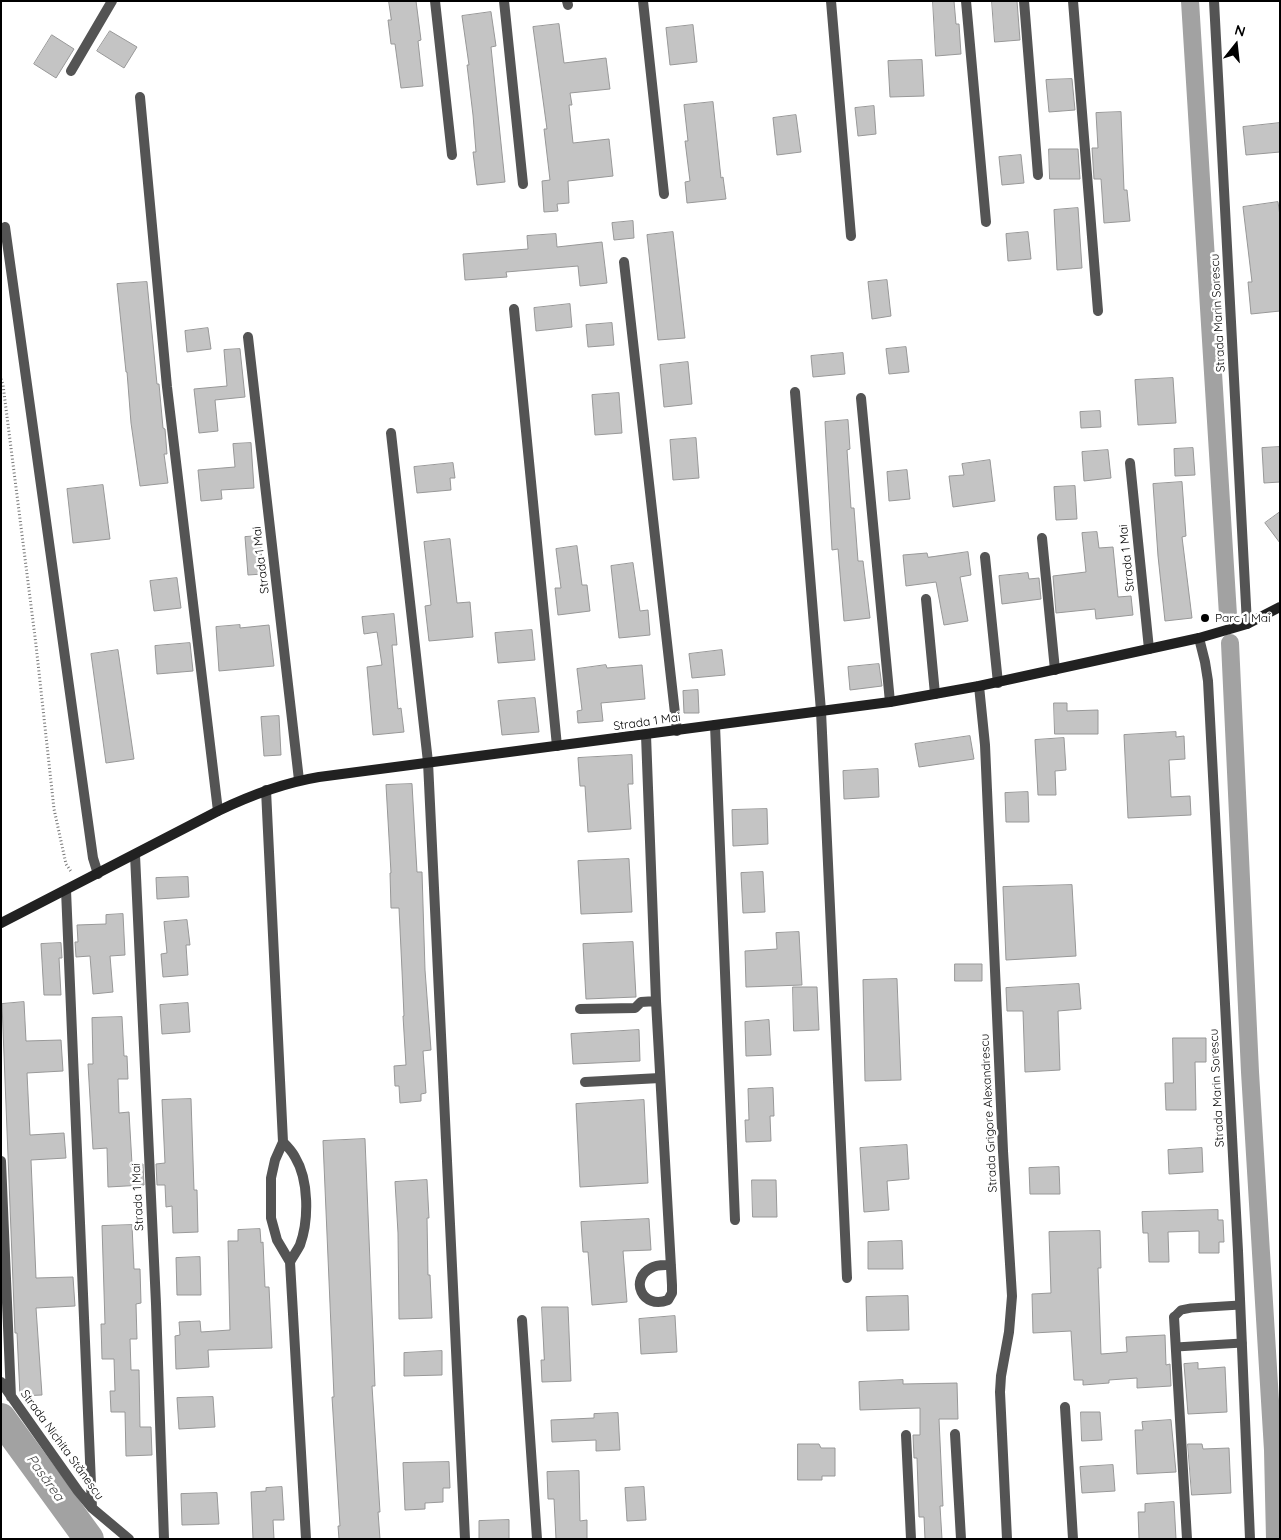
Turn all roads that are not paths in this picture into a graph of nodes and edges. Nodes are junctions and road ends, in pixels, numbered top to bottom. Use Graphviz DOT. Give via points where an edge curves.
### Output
graph roads {
  1 [pos="112,1"];
  2 [pos="436,1"];
  3 [pos="504,1"];
  4 [pos="643,1"];
  5 [pos="831,1"];
  6 [pos="966,1"];
  7 [pos="1024,1"];
  8 [pos="1072,1"];
  9 [pos="1214,1"];
  10 [pos="71,71"];
  11 [pos="140,97"];
  12 [pos="452,155"];
  13 [pos="1038,175"];
  14 [pos="523,184"];
  15 [pos="664,194"];
  16 [pos="986,222"];
  17 [pos="5,227"];
  18 [pos="851,236"];
  19 [pos="624,262"];
  20 [pos="514,309"];
  21 [pos="1098,311"];
  22 [pos="248,337"];
  23 [pos="794,392"];
  24 [pos="861,398"];
  25 [pos="391,433"];
  26 [pos="1130,464"];
  27 [pos="1042,538"];
  28 [pos="985,557"];
  29 [pos="926,599"];
  30 [pos="1280,608"];
  31 [pos="1247,624"];
  32 [pos="1198,638"];
  33 [pos="1149,649"];
  34 [pos="1055,670"];
  35 [pos="998,683"];
  36 [pos="979,686"];
  37 [pos="935,694"];
  38 [pos="890,702"];
  39 [pos="821,711"];
  40 [pos="715,726"];
  41 [pos="677,731"];
  42 [pos="646,735"];
  43 [pos="557,746"];
  44 [pos="428,762"];
  45 [pos="299,780"];
  46 [pos="266,790"];
  47 [pos="218,811"];
  48 [pos="135,855"];
  49 [pos="98,874"];
  50 [pos="66,890"];
  51 [pos="1,923"];
  52 [pos="656,1001"];
  53 [pos="580,1009"];
  54 [pos="660,1078"];
  55 [pos="585,1082"];
  56 [pos="283,1142"];
  57 [pos="1,1161"];
  58 [pos="735,1220"];
  59 [pos="290,1262"];
  60 [pos="671,1265"];
  61 [pos="848,1278"];
  62 [pos="1240,1305"];
  63 [pos="1174,1317"];
  64 [pos="522,1320"];
  65 [pos="1242,1343"];
  66 [pos="1176,1347"];
  67 [pos="1,1382"];
  68 [pos="11,1397"];
  69 [pos="1065,1407"];
  70 [pos="955,1434"];
  71 [pos="906,1435"];
  72 [pos="92,1508"];
  73 [pos="129,1539"];
  74 [pos="164,1539"];
  75 [pos="306,1539"];
  76 [pos="465,1539"];
  77 [pos="537,1539"];
  78 [pos="911,1539"];
  79 [pos="961,1539"];
  80 [pos="1008,1539"];
  81 [pos="1073,1539"];
  82 [pos="1187,1539"];
  83 [pos="1250,1539"];
  1 -- 10 [label="street"];
  2 -- 12 [label="street"];
  3 -- 14 [label="street"];
  4 -- 15 [label="street"];
  5 -- 18 [label="street"];
  6 -- 16 [label="street"];
  7 -- 13 [label="street"];
  8 -- 21 [label="street"];
  9 -- 31 [label="street, Strada Marin Sorescu"];
  11 -- 47 [label="street" via="167,387"];
  17 -- 49 [label="street" via="93,858"];
  19 -- 41 [label="street"];
  20 -- 43 [label="street"];
  22 -- 45 [label="street, Strada 1 Mai"];
  23 -- 39 [label="street"];
  24 -- 38 [label="street"];
  25 -- 44 [label="street"];
  26 -- 33 [label="street, Strada 1 Mai"];
  27 -- 34 [label="street"];
  28 -- 35 [label="street"];
  29 -- 37 [label="street"];
  30 -- 31 [label="street, Strada 1 Mai"];
  31 -- 32 [label="street, Strada 1 Mai"];
  32 -- 33 [label="street, Strada 1 Mai"];
  32 -- 62 [label="street, Strada Marin Sorescu" via="1208,681"];
  33 -- 34 [label="street, Strada 1 Mai"];
  34 -- 35 [label="street, Strada 1 Mai"];
  35 -- 36 [label="street, Strada 1 Mai"];
  36 -- 37 [label="street, Strada 1 Mai"];
  36 -- 80 [label="street, Strada Grigore Alexandrescu" via="985,745 1012,1296 1000,1392"];
  37 -- 38 [label="street, Strada 1 Mai"];
  38 -- 39 [label="street, Strada 1 Mai"];
  39 -- 40 [label="street, Strada 1 Mai"];
  39 -- 61 [label="street"];
  40 -- 41 [label="street, Strada 1 Mai"];
  40 -- 58 [label="street"];
  41 -- 42 [label="street, Strada 1 Mai"];
  42 -- 43 [label="street, Strada 1 Mai"];
  42 -- 52 [label="street"];
  43 -- 44 [label="street, Strada 1 Mai"];
  44 -- 45 [label="street, Strada 1 Mai"];
  44 -- 76 [label="street"];
  45 -- 46 [label="street, Strada 1 Mai"];
  46 -- 47 [label="street, Strada 1 Mai"];
  46 -- 56 [label="street"];
  47 -- 48 [label="street, Strada 1 Mai"];
  48 -- 49 [label="street, Strada 1 Mai"];
  48 -- 74 [label="street, Strada 1 Mai"];
  49 -- 50 [label="street, Strada 1 Mai"];
  50 -- 51 [label="street, Strada 1 Mai"];
  50 -- 72 [label="street"];
  52 -- 53 [label="street" via="641,1002 636,1008"];
  52 -- 54 [label="street"];
  54 -- 55 [label="street"];
  54 -- 60 [label="street"];
  56 -- 59 [label="street" via="271,1178 271,1218 277,1240"];
  56 -- 59 [label="street" via="295,1157 304,1190 304,1226 300,1245"];
  57 -- 68 [label="street"];
  59 -- 75 [label="street"];
  62 -- 63 [label="lane" via="1190,1308 1181,1310"];
  62 -- 65 [label="street, Strada Marin Sorescu"];
  63 -- 66 [label="street"];
  64 -- 77 [label="street"];
  65 -- 66 [label="lane"];
  65 -- 83 [label="street, Strada Marin Sorescu"];
  66 -- 82 [label="street"];
  67 -- 68 [label="street, Strada Nichita Stănescu"];
  68 -- 72 [label="street, Strada Nichita Stănescu"];
  69 -- 81 [label="street"];
  70 -- 79 [label="street"];
  71 -- 78 [label="street"];
  72 -- 73 [label="street, Strada Nichita Stănescu"];
}
